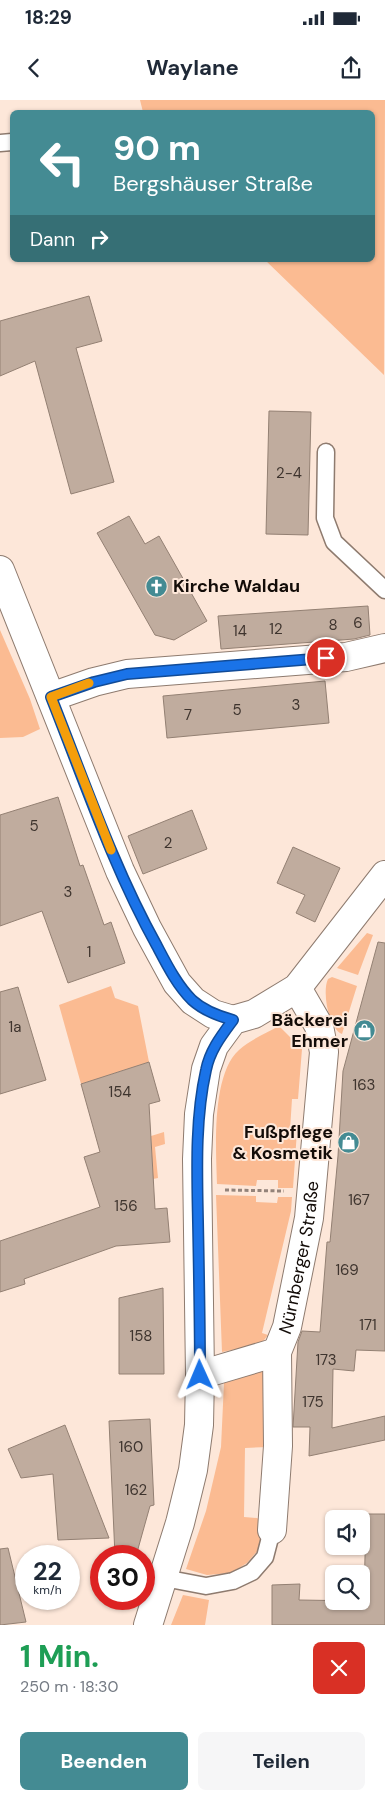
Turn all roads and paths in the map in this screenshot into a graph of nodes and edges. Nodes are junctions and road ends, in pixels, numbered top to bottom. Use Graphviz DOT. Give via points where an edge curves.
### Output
graph roads {
  1 [pos="326,452"];
  2 [pos="0,570"];
  3 [pos="385,590"];
  4 [pos="385,648"];
  5 [pos="51,697"];
  6 [pos="385,875"];
  7 [pos="297,988"];
  8 [pos="233,1020"];
  9 [pos="197,1189"];
  10 [pos="312,1192"];
  11 [pos="278,1352"];
  12 [pos="200,1375"];
  13 [pos="272,1530"];
  14 [pos="164,1578"];
  15 [pos="148,1625"];
  1 -- 3 [label="lane" via="325,518 334,542"];
  2 -- 5 [label="street"];
  4 -- 5 [label="street" via="346,657 127,674"];
  5 -- 8 [label="street" via="120,871 156,944 178,983 193,1001 213,1014"];
  6 -- 7 [label="street"];
  7 -- 8 [label="street" via="254,1014"];
  7 -- 10 [label="street, Nürnberger Straße" via="319,1026 324,1052"];
  8 -- 9 [label="street" via="214,1046 206,1069 199,1114"];
  9 -- 10 [label="path"];
  9 -- 12 [label="street"];
  10 -- 11 [label="street, Nürnberger Straße" via="310,1218 287,1327"];
  11 -- 12 [label="street, Nürnberger Straße"];
  11 -- 13 [label="street, Nürnberger Straße" via="278,1446"];
  12 -- 14 [label="street" via="199,1426 193,1470"];
  13 -- 14 [label="lane, Nürnberger Straße" via="265,1557 252,1572 233,1581 206,1586"];
  14 -- 15 [label="street"];
}
